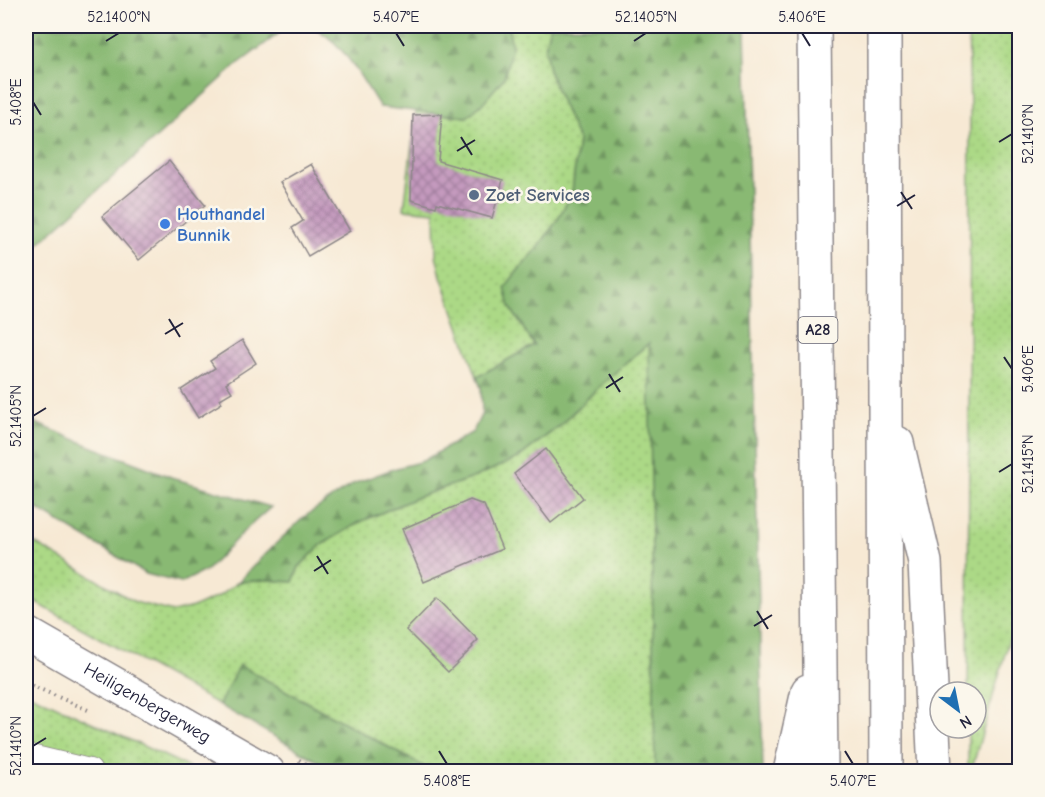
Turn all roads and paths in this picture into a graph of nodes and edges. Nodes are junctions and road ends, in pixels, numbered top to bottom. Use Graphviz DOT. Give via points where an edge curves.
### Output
graph roads {
  1 [pos="814,26"];
  2 [pos="884,26"];
  3 [pos="884,388"];
  4 [pos="26,633"];
  5 [pos="821,634"];
  6 [pos="26,757"];
  7 [pos="89,771"];
  8 [pos="268,771"];
  9 [pos="789,771"];
  10 [pos="821,771"];
  11 [pos="886,771"];
  12 [pos="935,771"];
  1 -- 5 [label="main road, A28"];
  2 -- 3 [label="main road"];
  3 -- 11 [label="main road"];
  3 -- 12 [label="main road" via="925,562"];
  4 -- 8 [label="main road, Heiligenbergerweg"];
  5 -- 9 [label="main road, A28"];
  5 -- 10 [label="main road, A28"];
  6 -- 7 [label="street"];
}
